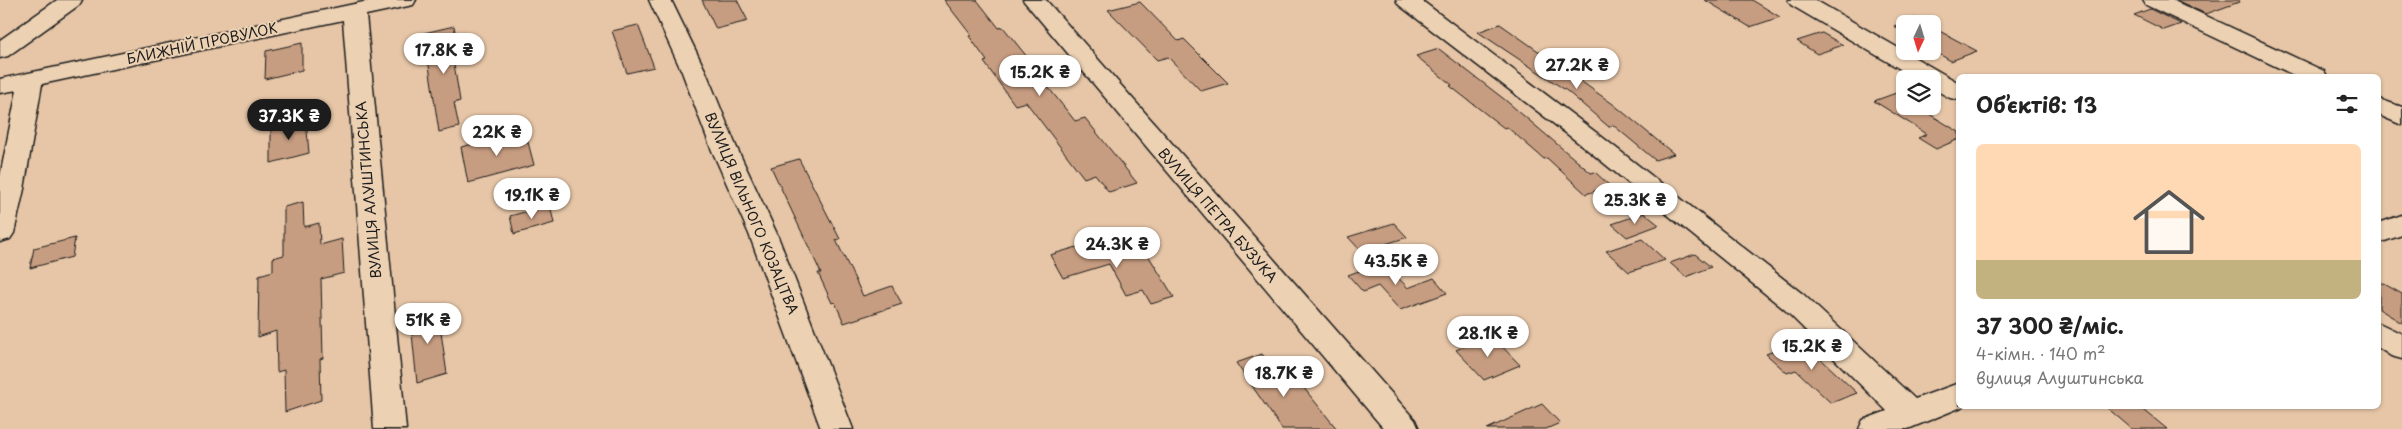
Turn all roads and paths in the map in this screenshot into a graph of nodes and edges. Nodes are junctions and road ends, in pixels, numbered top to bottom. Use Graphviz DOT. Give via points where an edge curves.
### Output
graph roads {
  1 [pos="71,0"];
  2 [pos="660,0"];
  3 [pos="1034,0"];
  4 [pos="1407,0"];
  5 [pos="1799,0"];
  6 [pos="2154,0"];
  7 [pos="396,1"];
  8 [pos="354,11"];
  9 [pos="0,51"];
  10 [pos="2311,74"];
  11 [pos="31,80"];
  12 [pos="0,86"];
  13 [pos="1956,90"];
  14 [pos="2381,107"];
  15 [pos="2402,118"];
  16 [pos="2402,224"];
  17 [pos="0,233"];
  18 [pos="2381,233"];
  19 [pos="2381,335"];
  20 [pos="2402,348"];
  21 [pos="1956,397"];
  22 [pos="1910,414"];
  23 [pos="390,429"];
  24 [pos="837,429"];
  25 [pos="1403,429"];
  26 [pos="1875,429"];
  1 -- 9 [label="street"];
  2 -- 24 [label="street, ВУЛИЦЯ ВІЛЬНОГО КОЗАЦТВА" via="763,234"];
  3 -- 25 [label="street, ВУЛИЦЯ ПЕТРА БУЗУКА"];
  4 -- 22 [label="street" via="1794,302"];
  5 -- 13 [label="street"];
  6 -- 10 [label="street"];
  7 -- 8 [label="street, БЛИЖНІЙ ПРОВУЛОК"];
  8 -- 11 [label="street, БЛИЖНІЙ ПРОВУЛОК"];
  8 -- 23 [label="street, ВУЛИЦЯ АЛУШТИНСЬКА"];
  11 -- 12 [label="street, БЛИЖНІЙ ПРОВУЛОК"];
  11 -- 17 [label="street"];
  14 -- 15 [label="street"];
  16 -- 18 [label="street"];
  19 -- 20 [label="street"];
  21 -- 22 [label="street"];
  22 -- 26 [label="street"];
}
